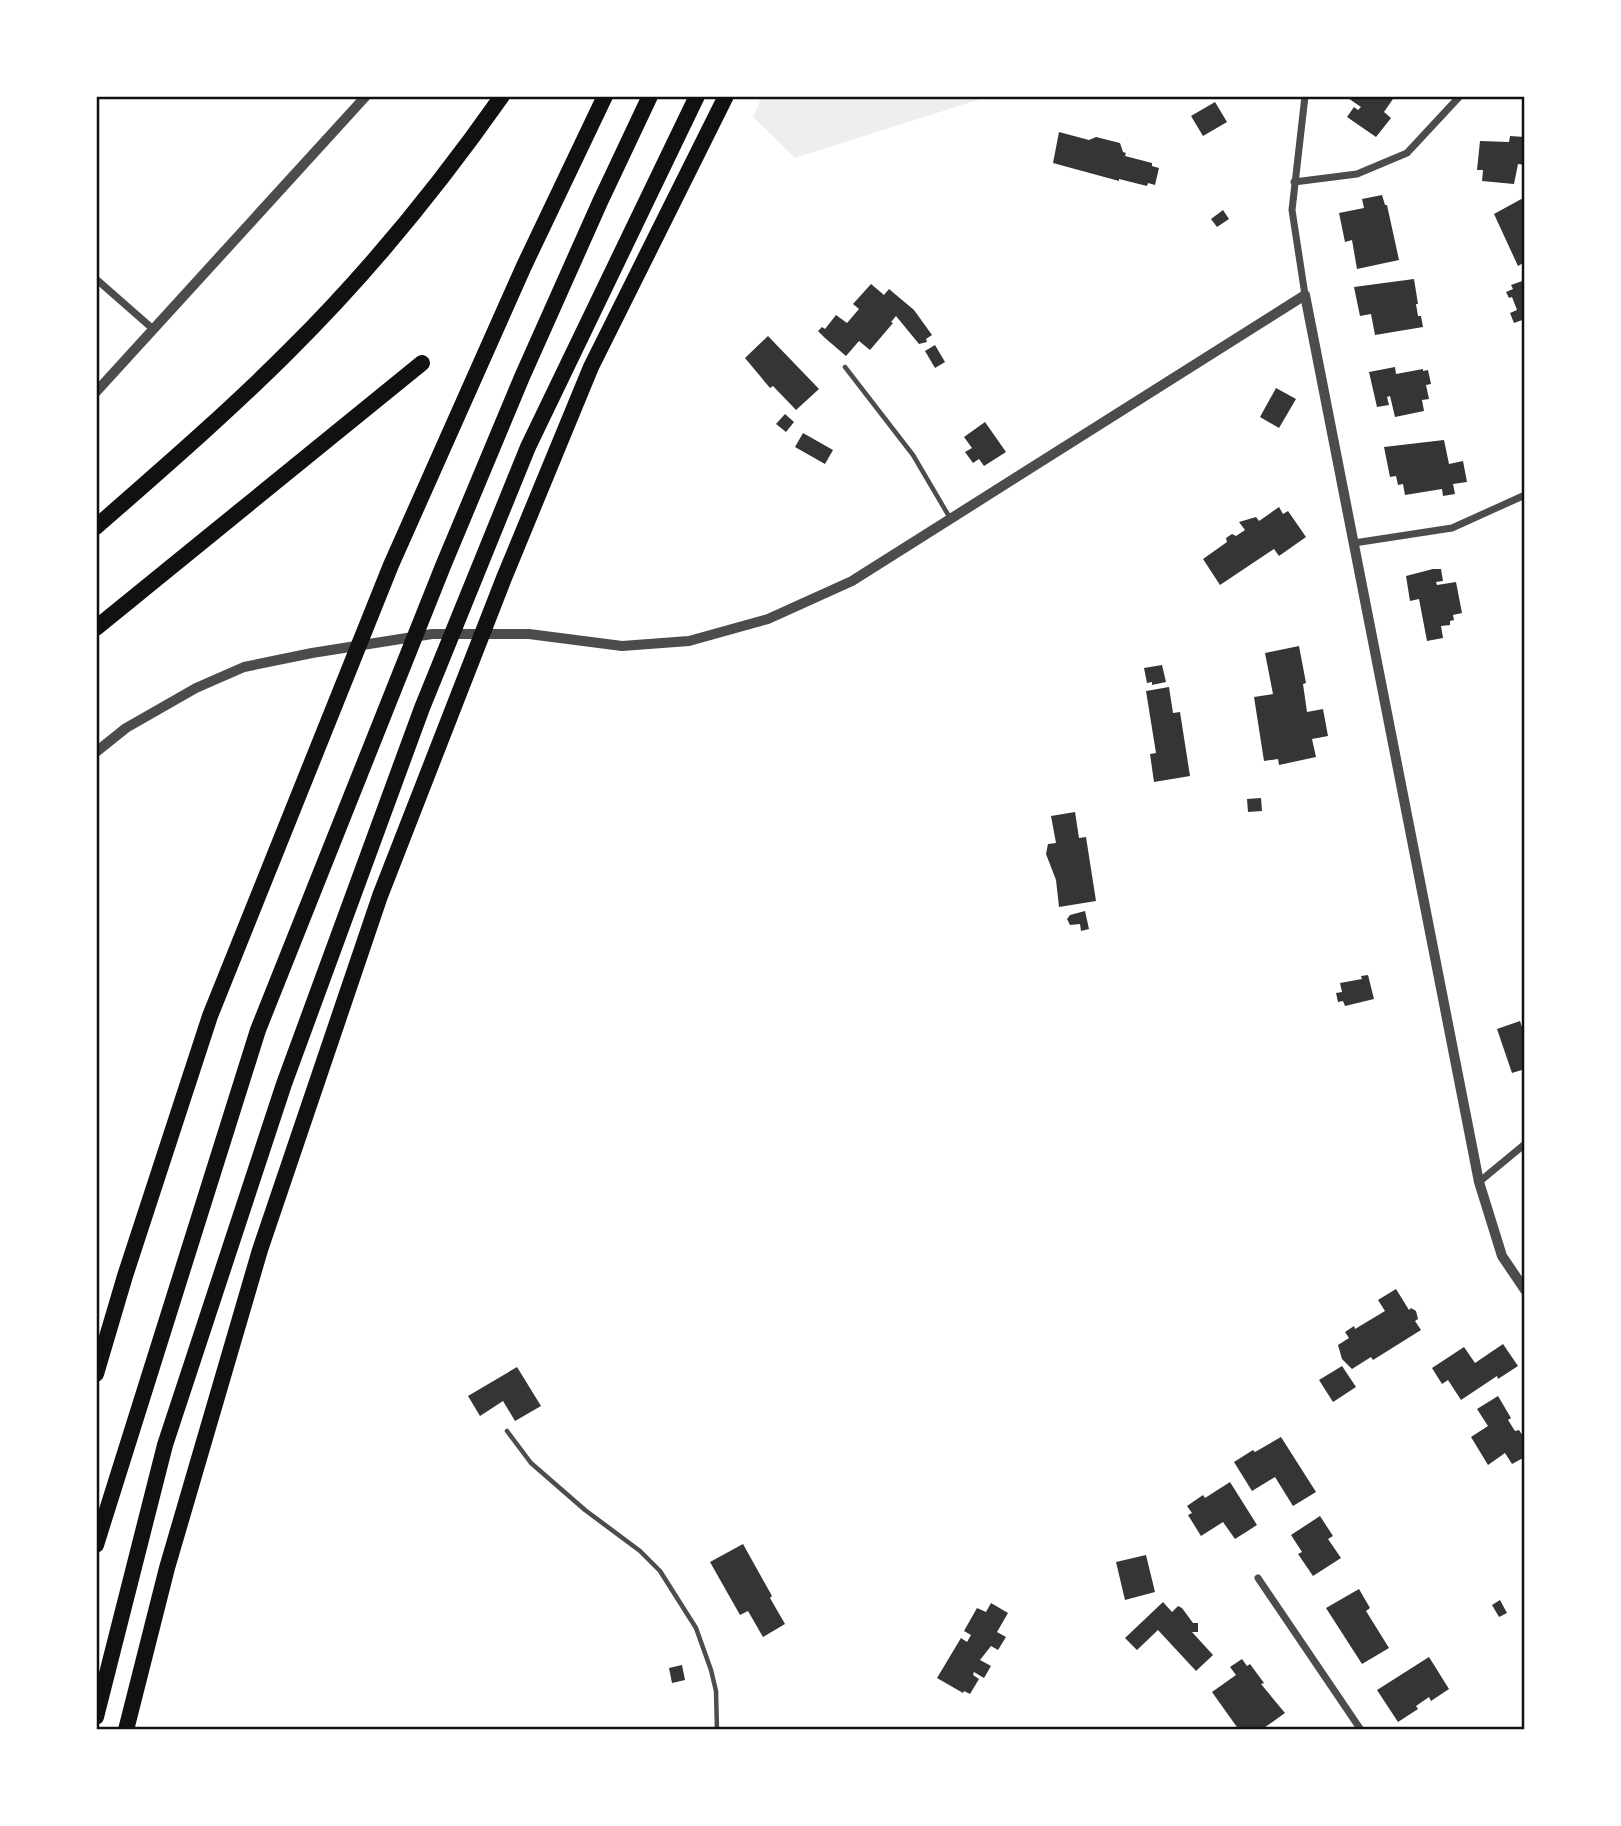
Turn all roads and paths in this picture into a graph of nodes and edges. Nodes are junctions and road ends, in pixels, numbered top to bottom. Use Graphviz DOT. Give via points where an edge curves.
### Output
graph roads {
  1 [pos="366,96"];
  2 [pos="502,96"];
  3 [pos="605,96"];
  4 [pos="650,96"];
  5 [pos="697,96"];
  6 [pos="726,96"];
  7 [pos="1305,96"];
  8 [pos="1460,96"];
  9 [pos="1294,182"];
  10 [pos="96,279"];
  11 [pos="1305,295"];
  12 [pos="153,329"];
  13 [pos="422,363"];
  14 [pos="845,367"];
  15 [pos="96,392"];
  16 [pos="1525,495"];
  17 [pos="951,519"];
  18 [pos="96,527"];
  19 [pos="1354,543"];
  20 [pos="96,628"];
  21 [pos="96,752"];
  22 [pos="1525,1144"];
  23 [pos="1479,1182"];
  24 [pos="1525,1290"];
  25 [pos="96,1374"];
  26 [pos="507,1431"];
  27 [pos="96,1545"];
  28 [pos="1258,1578"];
  29 [pos="96,1717"];
  30 [pos="126,1730"];
  31 [pos="718,1730"];
  32 [pos="1361,1730"];
  1 -- 12 [label="street"];
  2 -- 18 [label="highway" via="408,218 334,304 240,398"];
  3 -- 25 [label="highway" via="391,565 210,1016"];
  4 -- 27 [label="highway" via="522,377 258,1030"];
  5 -- 29 [label="highway" via="528,447 422,708 284,1084 165,1446"];
  6 -- 30 [label="highway" via="592,368 504,578 380,897 260,1250 167,1568"];
  7 -- 9 [label="street"];
  8 -- 9 [label="street" via="1407,153 1357,174"];
  9 -- 11 [label="street" via="1292,210"];
  10 -- 12 [label="street"];
  11 -- 17 [label="street"];
  11 -- 19 [label="street"];
  12 -- 15 [label="street"];
  13 -- 20 [label="highway"];
  14 -- 17 [label="lane" via="914,455"];
  16 -- 19 [label="street" via="1452,528"];
  17 -- 21 [label="street" via="852,581 768,619 697,639 622,646 529,634 432,634 312,653 244,667 196,688 126,728"];
  19 -- 23 [label="street"];
  22 -- 23 [label="street"];
  23 -- 24 [label="street" via="1502,1256"];
  26 -- 31 [label="lane" via="531,1463 660,1571 696,1628 716,1691"];
  28 -- 32 [label="street"];
}
